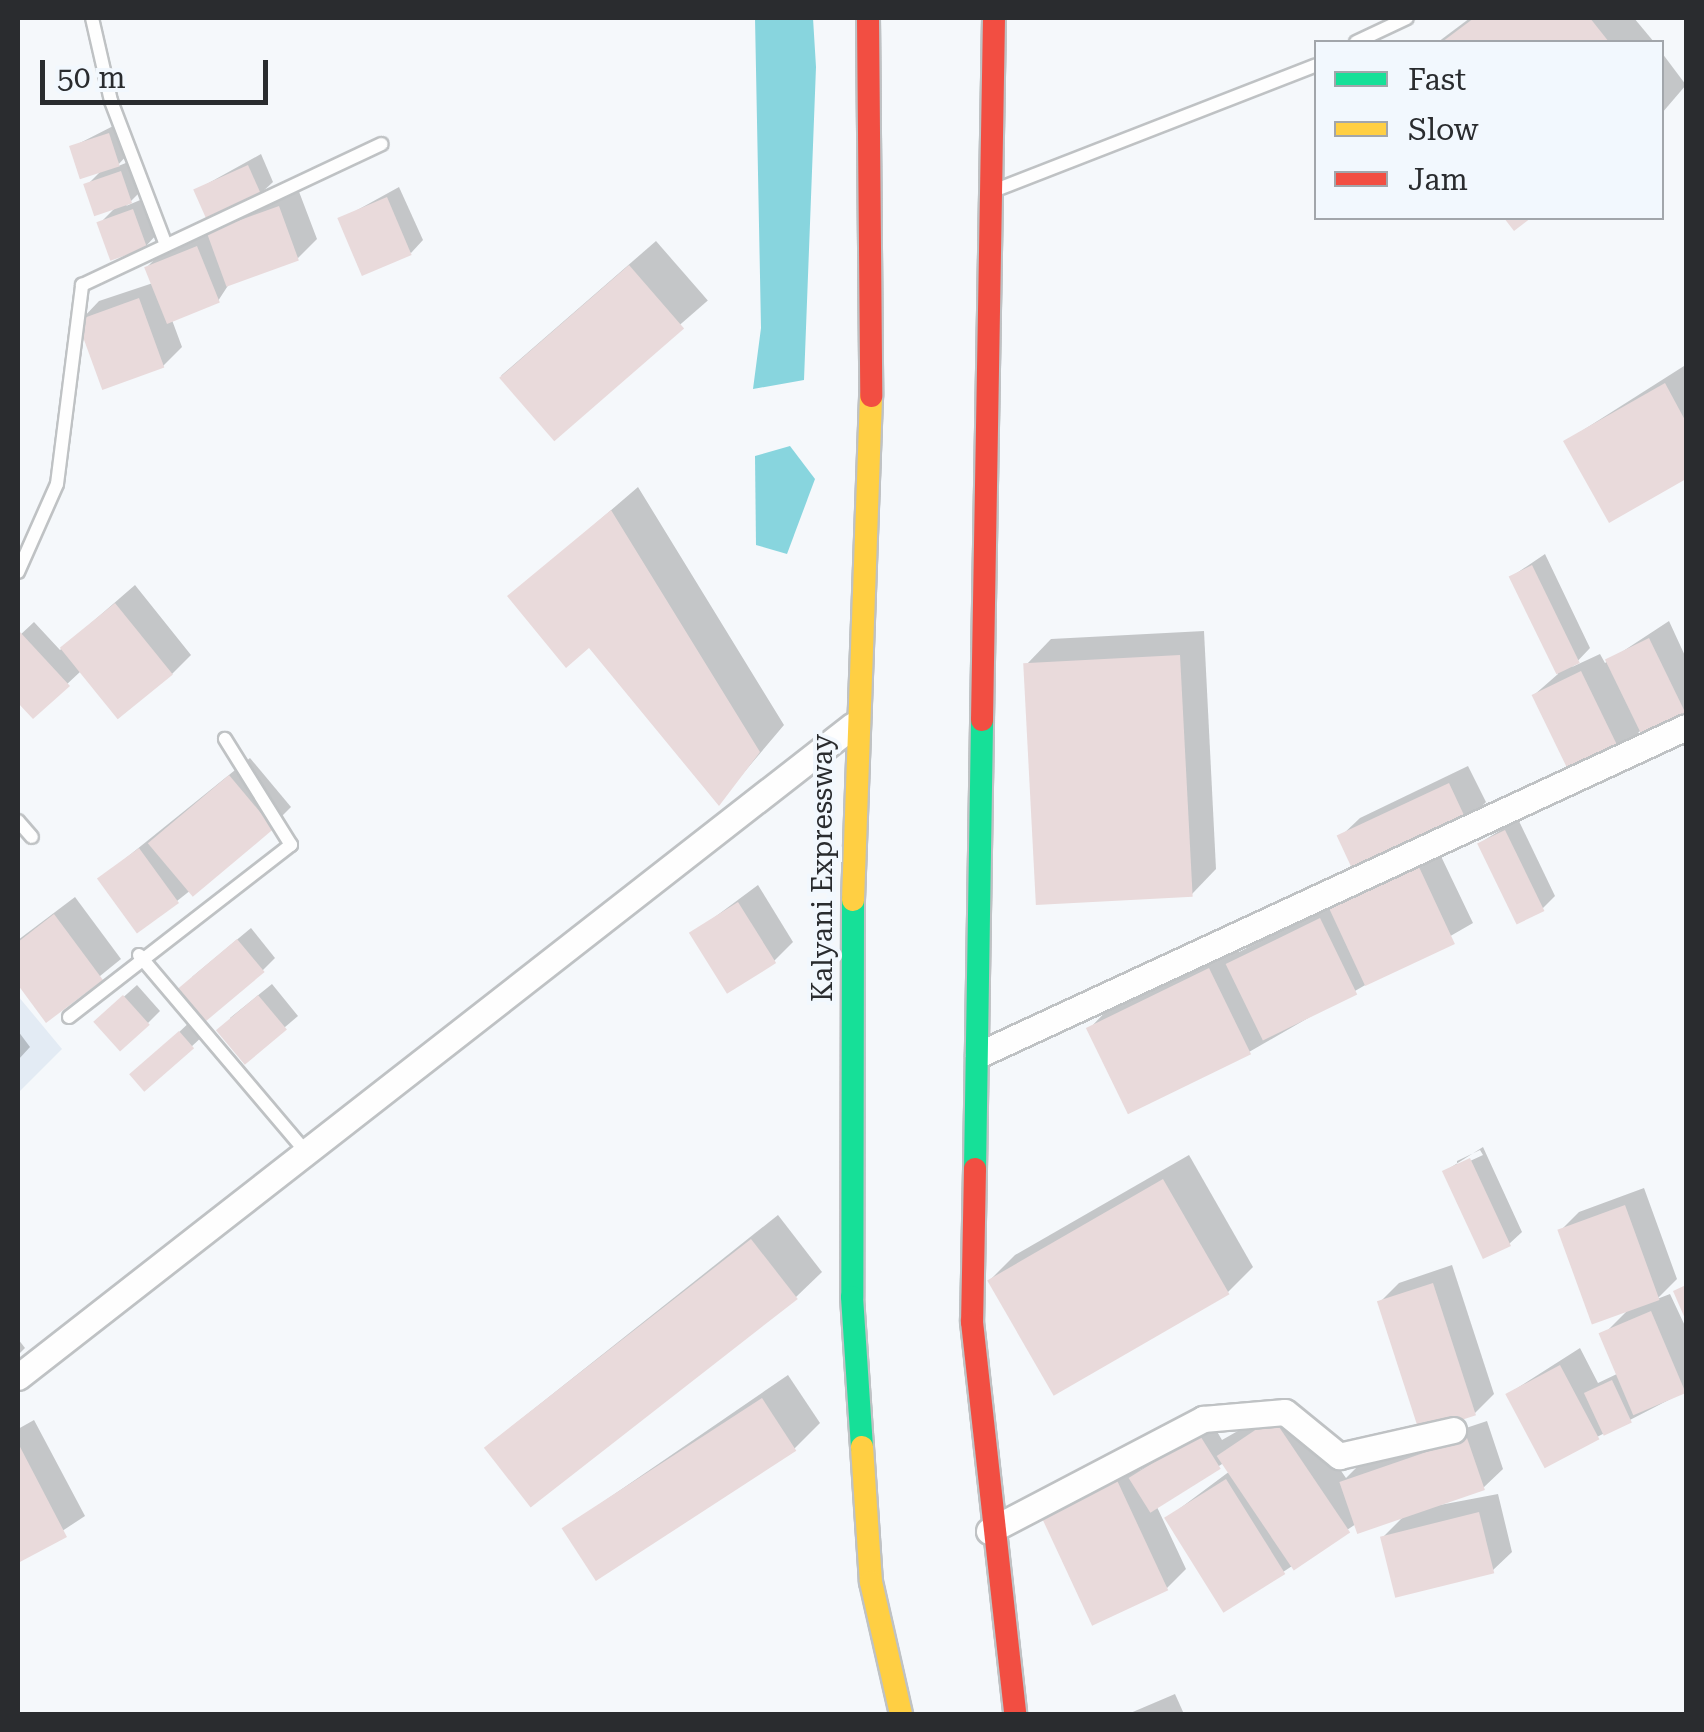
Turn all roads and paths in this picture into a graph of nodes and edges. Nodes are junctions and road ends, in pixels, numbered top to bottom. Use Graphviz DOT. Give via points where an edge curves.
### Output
graph roads {
  1 [pos="92,18"];
  2 [pos="868,18"];
  3 [pos="994,18"];
  4 [pos="1407,18"];
  5 [pos="1360,40"];
  6 [pos="1314,66"];
  7 [pos="382,144"];
  8 [pos="989,193"];
  9 [pos="166,245"];
  10 [pos="18,572"];
  11 [pos="853,725"];
  12 [pos="1686,727"];
  13 [pos="225,739"];
  14 [pos="18,820"];
  15 [pos="32,837"];
  16 [pos="138,955"];
  17 [pos="69,1017"];
  18 [pos="978,1054"];
  19 [pos="308,1154"];
  20 [pos="18,1378"];
  21 [pos="1453,1430"];
  22 [pos="989,1531"];
  23 [pos="901,1714"];
  24 [pos="1016,1714"];
  1 -- 9 [label="lane" via="111,100"];
  2 -- 11 [label="highway, Kalyani Expressway" via="874,351"];
  3 -- 8 [label="highway"];
  4 -- 5 [label="lane"];
  6 -- 8 [label="lane"];
  7 -- 9 [label="lane"];
  8 -- 18 [label="highway"];
  9 -- 10 [label="lane" via="90,277 78,294 57,484"];
  11 -- 19 [label="street"];
  11 -- 23 [label="highway, Kalyani Expressway" via="852,1297 871,1582"];
  12 -- 18 [label="street"];
  13 -- 16 [label="lane" via="290,845"];
  14 -- 15 [label="lane"];
  16 -- 17 [label="lane"];
  16 -- 19 [label="lane"];
  18 -- 22 [label="highway" via="972,1322"];
  19 -- 20 [label="street"];
  21 -- 22 [label="street" via="1339,1456 1286,1412 1203,1419"];
  22 -- 24 [label="highway"];
}
